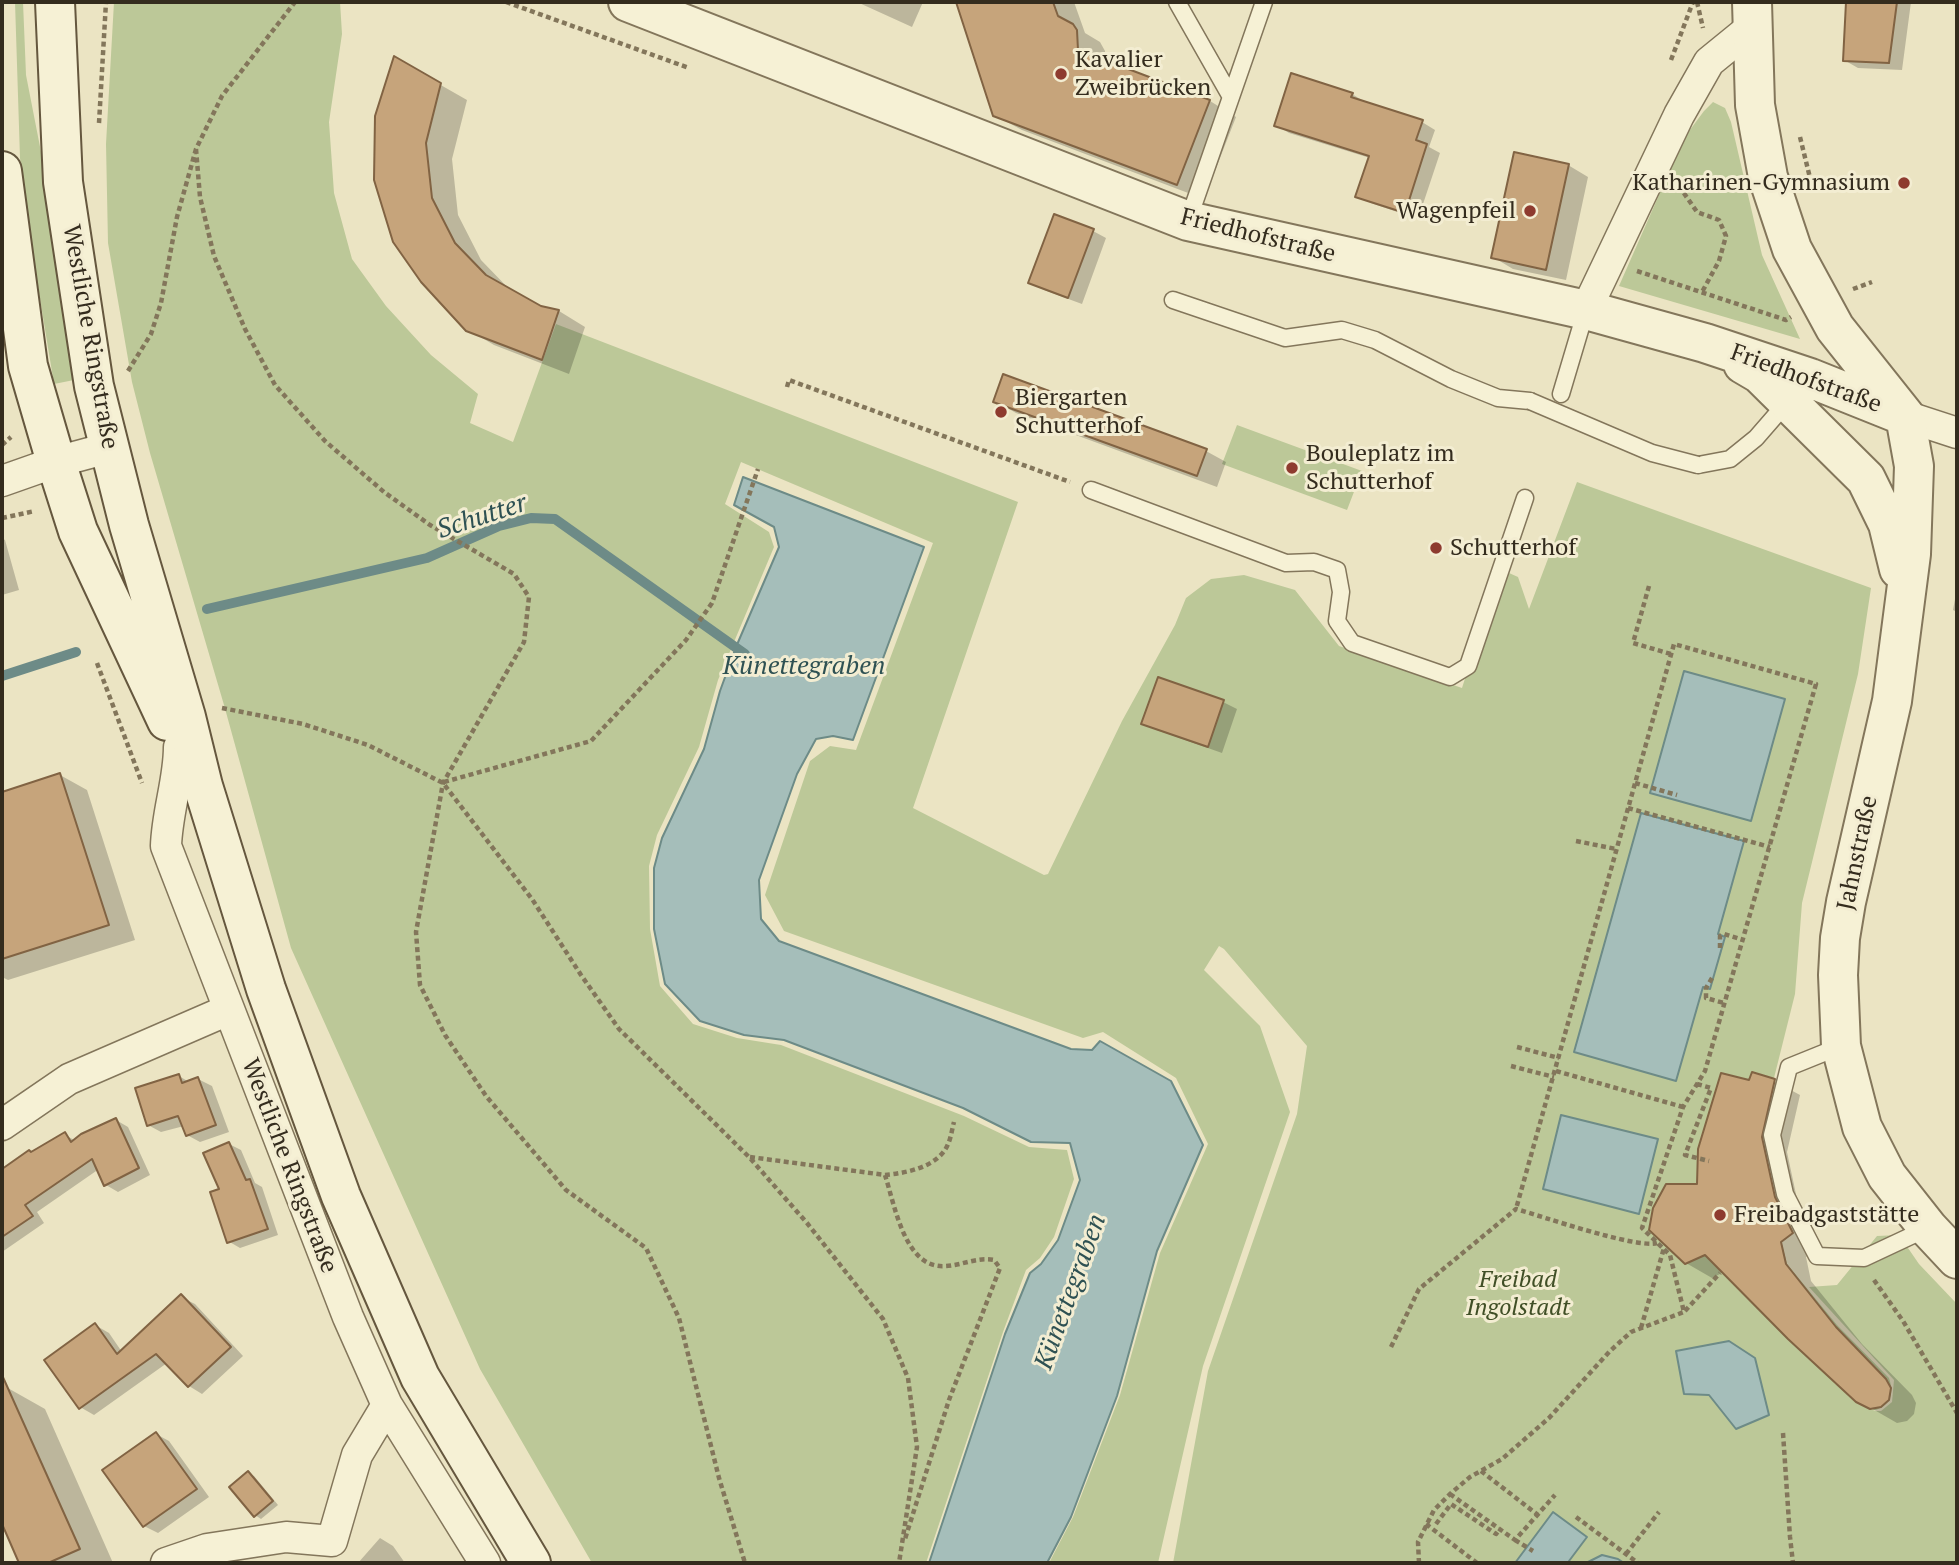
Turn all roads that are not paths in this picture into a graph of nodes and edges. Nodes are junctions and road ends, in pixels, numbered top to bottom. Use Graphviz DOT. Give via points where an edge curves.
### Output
graph roads {
  1 [pos="55,2"];
  2 [pos="628,2"];
  3 [pos="1177,2"];
  4 [pos="1264,2"];
  5 [pos="1752,15"];
  6 [pos="1231,97"];
  7 [pos="2,171"];
  8 [pos="1188,221"];
  9 [pos="1173,300"];
  10 [pos="1586,310"];
  11 [pos="1799,390"];
  12 [pos="1561,394"];
  13 [pos="1905,416"];
  14 [pos="1957,433"];
  15 [pos="108,447"];
  16 [pos="55,462"];
  17 [pos="2,481"];
  18 [pos="1091,490"];
  19 [pos="1525,498"];
  20 [pos="1905,592"];
  21 [pos="179,747"];
  22 [pos="203,786"];
  23 [pos="228,1010"];
  24 [pos="1841,1046"];
  25 [pos="2,1125"];
  26 [pos="1928,1228"];
  27 [pos="1957,1259"];
  28 [pos="387,1405"];
  29 [pos="331,1552"];
  30 [pos="166,1563"];
  31 [pos="485,1563"];
  32 [pos="531,1563"];
  1 -- 15 [label="street, Westliche Ringstraße" via="63,182 94,386"];
  2 -- 8 [label="street, Friedhofstraße"];
  3 -- 6 [label="lane"];
  4 -- 6 [label="lane"];
  5 -- 10 [label="street" via="1709,62 1679,115"];
  5 -- 13 [label="street" via="1755,105 1768,177 1792,249 1839,291 1835,328"];
  6 -- 8 [label="lane"];
  7 -- 16 [label="street, Westliche Ringstraße" via="29,366"];
  8 -- 10 [label="street, Friedhofstraße"];
  9 -- 11 [label="lane, bridge" via="1285,338 1342,330 1375,340 1498,398 1530,401 1651,453 1698,465 1730,458 1756,438"];
  10 -- 11 [label="street, Friedhofstraße" via="1705,343"];
  10 -- 12 [label="lane"];
  11 -- 13 [label="street, Friedhofstraße"];
  11 -- 20 [label="street, Friedhofstraße" via="1824,436 1866,479 1888,524"];
  13 -- 14 [label="street"];
  13 -- 20 [label="street, Jahnstraße" via="1914,466 1914,502"];
  15 -- 16 [label="street"];
  15 -- 22 [label="street, Westliche Ringstraße"];
  16 -- 17 [label="street"];
  16 -- 21 [label="street, Westliche Ringstraße" via="78,531"];
  18 -- 19 [label="lane" via="1286,563 1314,562 1337,570 1341,592 1337,621 1352,643 1450,677 1468,666"];
  20 -- 24 [label="street, Jahnstraße" via="1892,701 1840,938"];
  21 -- 22 [label="street, Westliche Ringstraße"];
  21 -- 23 [label="street, Westliche Ringstraße" via="166,846"];
  22 -- 32 [label="street, Westliche Ringstraße" via="266,989 341,1196 421,1377"];
  23 -- 25 [label="street" via="69,1079"];
  23 -- 28 [label="street, Westliche Ringstraße"];
  24 -- 26 [label="street, Jahnstraße" via="1862,1126 1886,1175"];
  24 -- 26 [label="lane" via="1789,1067 1772,1135 1785,1194 1817,1256 1864,1258"];
  26 -- 27 [label="street, Jahnstraße"];
  28 -- 29 [label="street" via="357,1455"];
  28 -- 31 [label="street, Westliche Ringstraße"];
  29 -- 30 [label="street" via="286,1537 207,1549"];
}
